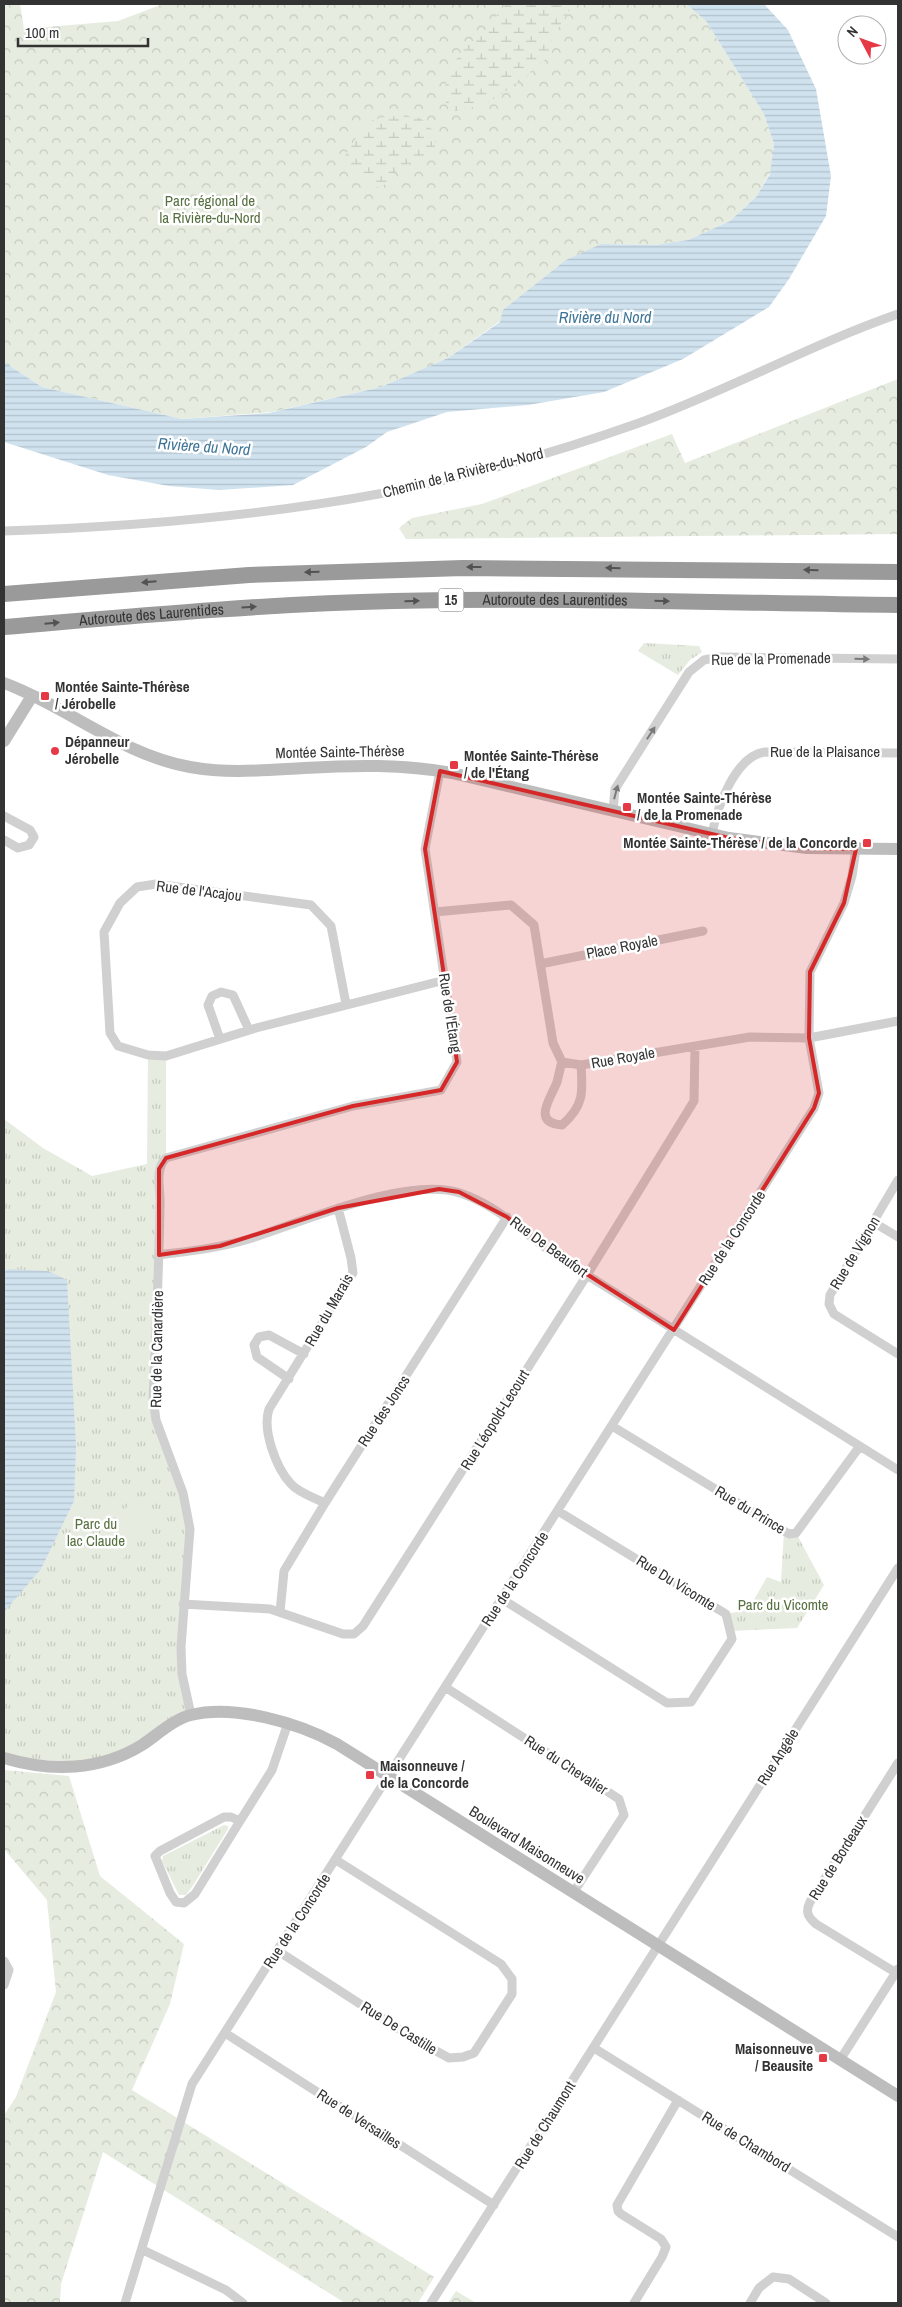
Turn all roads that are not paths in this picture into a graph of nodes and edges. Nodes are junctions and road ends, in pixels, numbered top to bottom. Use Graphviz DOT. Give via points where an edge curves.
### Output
graph roads {
  1 [pos="898,314"];
  2 [pos="4,531"];
  3 [pos="898,572"];
  4 [pos="4,594"];
  5 [pos="898,605"];
  6 [pos="4,627"];
  7 [pos="898,659"];
  8 [pos="4,683"];
  9 [pos="32,696"];
  10 [pos="4,741"];
  11 [pos="898,753"];
  12 [pos="440,771"];
  13 [pos="613,811"];
  14 [pos="4,816"];
  15 [pos="712,834"];
  16 [pos="4,840"];
  17 [pos="856,849"];
  18 [pos="898,850"];
  19 [pos="435,912"];
  20 [pos="703,931"];
  21 [pos="540,964"];
  22 [pos="445,980"];
  23 [pos="346,1004"];
  24 [pos="898,1021"];
  25 [pos="249,1030"];
  26 [pos="809,1038"];
  27 [pos="220,1039"];
  28 [pos="695,1046"];
  29 [pos="562,1062"];
  30 [pos="581,1065"];
  31 [pos="166,1158"];
  32 [pos="898,1180"];
  33 [pos="338,1208"];
  34 [pos="508,1217"];
  35 [pos="873,1222"];
  36 [pos="898,1237"];
  37 [pos="159,1255"];
  38 [pos="587,1275"];
  39 [pos="674,1330"];
  40 [pos="304,1354"];
  41 [pos="898,1354"];
  42 [pos="289,1379"];
  43 [pos="612,1426"];
  44 [pos="860,1446"];
  45 [pos="898,1470"];
  46 [pos="325,1503"];
  47 [pos="558,1510"];
  48 [pos="898,1568"];
  49 [pos="502,1599"];
  50 [pos="183,1604"];
  51 [pos="280,1612"];
  52 [pos="445,1687"];
  53 [pos="191,1715"];
  54 [pos="288,1723"];
  55 [pos="4,1758"];
  56 [pos="898,1764"];
  57 [pos="389,1776"];
  58 [pos="240,1821"];
  59 [pos="336,1860"];
  60 [pos="573,1893"];
  61 [pos="658,1946"];
  62 [pos="278,1950"];
  63 [pos="4,1960"];
  64 [pos="898,1972"];
  65 [pos="4,1985"];
  66 [pos="225,2033"];
  67 [pos="594,2048"];
  68 [pos="840,2060"];
  69 [pos="898,2096"];
  70 [pos="678,2100"];
  71 [pos="494,2205"];
  72 [pos="898,2237"];
  73 [pos="143,2250"];
  74 [pos="125,2303"];
  75 [pos="243,2303"];
  76 [pos="431,2303"];
  77 [pos="634,2303"];
  78 [pos="750,2303"];
  79 [pos="826,2303"];
  1 -- 2 [label="street, Chemin de la Rivière-du-Nord" via="651,418 566,447 469,474 383,493 274,510 114,525"];
  3 -- 4 [label="highway, Autoroute des Laurentides / 15, one-way" via="597,567 387,569 214,577"];
  6 -- 5 [label="highway, Autoroute des Laurentides / 15, one-way" via="200,610 392,601 523,599"];
  13 -- 7 [label="street, Rue de la Promenade, one-way" via="615,789 689,672 704,660 719,657"];
  8 -- 9 [label="street, Montée Sainte-Thérèse"];
  9 -- 10 [label="street"];
  9 -- 12 [label="street, Montée Sainte-Thérèse" via="138,751 189,767 236,771 387,766"];
  11 -- 15 [label="street, Rue de la Plaisance" via="754,754 732,781"];
  12 -- 13 [label="street, Montée Sainte-Thérèse"];
  12 -- 19 [label="street, Rue de l'Étang" via="425,849"];
  13 -- 15 [label="street, Montée Sainte-Thérèse"];
  14 -- 16 [label="street" via="30,830 34,837 29,845 18,848"];
  15 -- 17 [label="street, Montée Sainte-Thérèse" via="800,848"];
  17 -- 18 [label="street, Montée Sainte-Thérèse"];
  17 -- 26 [label="street, Rue de la Concorde" via="844,903 810,972"];
  19 -- 21 [label="street" via="511,905 534,926"];
  19 -- 22 [label="street, Rue de l'Étang"];
  20 -- 21 [label="street, Place Royale"];
  21 -- 29 [label="street" via="553,1043"];
  22 -- 23 [label="street, Rue de l'Acajou"];
  22 -- 31 [label="street, Rue de l'Étang" via="458,1062 441,1090 353,1106"];
  23 -- 25 [label="street, Rue de l'Acajou"];
  23 -- 27 [label="street, Rue de l'Acajou" via="331,926 312,906 156,884 137,887 120,903 104,932 110,1033 118,1046 148,1055 166,1056"];
  24 -- 26 [label="street, Rue Royale"];
  25 -- 27 [label="street, Rue de l'Acajou"];
  25 -- 27 [label="street" via="233,995 221,992 212,996 208,1005"];
  26 -- 28 [label="street, Rue Royale" via="750,1036"];
  26 -- 39 [label="street, Rue de la Concorde" via="819,1093 814,1108"];
  28 -- 30 [label="street, Rue Royale"];
  28 -- 38 [label="street, Rue Léopold-Lecourt" via="694,1101"];
  29 -- 30 [label="street, Rue Royale"];
  29 -- 30 [label="street" via="545,1110 547,1120 553,1124 562,1125 572,1117 583,1094"];
  31 -- 37 [label="street, Rue de la Canardière" via="159,1169"];
  32 -- 35 [label="street, Rue de Vignon"];
  33 -- 34 [label="street, Rue De Beaufort" via="390,1195 439,1189 474,1198"];
  33 -- 37 [label="street, Rue De Beaufort" via="249,1239"];
  33 -- 40 [label="street, Rue du Marais" via="353,1273"];
  34 -- 38 [label="street, Rue De Beaufort"];
  34 -- 46 [label="street, Rue des Joncs"];
  35 -- 36 [label="street"];
  35 -- 41 [label="street, Rue de Vignon" via="830,1295 829,1304 834,1314"];
  37 -- 50 [label="street, Rue de la Canardière" via="153,1398 156,1420 183,1493 190,1529"];
  38 -- 39 [label="street, Rue De Beaufort"];
  38 -- 51 [label="street, Rue Léopold-Lecourt" via="363,1626 354,1634 343,1634"];
  39 -- 43 [label="street, Rue de la Concorde"];
  39 -- 44 [label="street, Rue De Beaufort"];
  40 -- 42 [label="street, Rue du Marais"];
  40 -- 42 [label="street, Rue du Marais" via="270,1335 256,1340 256,1356"];
  42 -- 46 [label="street, Rue du Marais" via="269,1409 266,1426 279,1469 292,1486"];
  43 -- 44 [label="street, Rue du Prince" via="789,1534 796,1533"];
  43 -- 47 [label="street, Rue de la Concorde"];
  44 -- 45 [label="street, Rue De Beaufort"];
  46 -- 51 [label="street, Rue des Joncs" via="284,1571"];
  47 -- 49 [label="street, Rue de la Concorde"];
  47 -- 49 [label="street, Rue Du Vicomte" via="726,1614 732,1639 691,1702 667,1703"];
  48 -- 61 [label="street, Rue Angèle"];
  49 -- 52 [label="street, Rue de la Concorde"];
  50 -- 51 [label="street, Rue Léopold-Lecourt"];
  50 -- 53 [label="street, Rue de la Canardière" via="182,1674"];
  52 -- 57 [label="street, Rue de la Concorde"];
  52 -- 60 [label="street, Rue du Chevalier" via="619,1799 624,1815"];
  53 -- 54 [label="street, Boulevard Maisonneuve" via="228,1713"];
  53 -- 55 [label="street, Boulevard Maisonneuve" via="135,1750 104,1763 60,1768"];
  54 -- 57 [label="street, Boulevard Maisonneuve" via="322,1736"];
  54 -- 58 [label="street" via="272,1770"];
  56 -- 64 [label="street, Rue de Bordeaux" via="807,1911 816,1924"];
  57 -- 59 [label="street, Rue de la Concorde"];
  57 -- 60 [label="street, Boulevard Maisonneuve"];
  58 -- 58 [label="street" via="224,1817 156,1853 155,1860 176,1902 184,1903 193,1897"];
  59 -- 62 [label="street, Rue de la Concorde"];
  59 -- 62 [label="street, Rue De Castille" via="501,1964 512,1979 512,1994 474,2052 449,2058"];
  60 -- 61 [label="street, Boulevard Maisonneuve"];
  61 -- 67 [label="street, Rue de Chaumont"];
  61 -- 68 [label="street, Boulevard Maisonneuve"];
  62 -- 66 [label="street, Rue de la Concorde"];
  63 -- 65 [label="street" via="9,1970"];
  64 -- 68 [label="street"];
  66 -- 71 [label="street, Rue de Versailles"];
  66 -- 73 [label="street, Rue de la Concorde" via="192,2084"];
  67 -- 70 [label="street, Rue de Chambord"];
  67 -- 71 [label="street, Rue de Chaumont"];
  68 -- 69 [label="street, Boulevard Maisonneuve"];
  70 -- 72 [label="street, Rue de Chambord"];
  70 -- 77 [label="street" via="617,2204 621,2214 661,2239 666,2247"];
  71 -- 76 [label="street, Rue de Chaumont"];
  73 -- 74 [label="street, Rue de la Concorde"];
  73 -- 75 [label="street" via="226,2290"];
  78 -- 79 [label="street" via="759,2288 774,2276 790,2279"];
}
